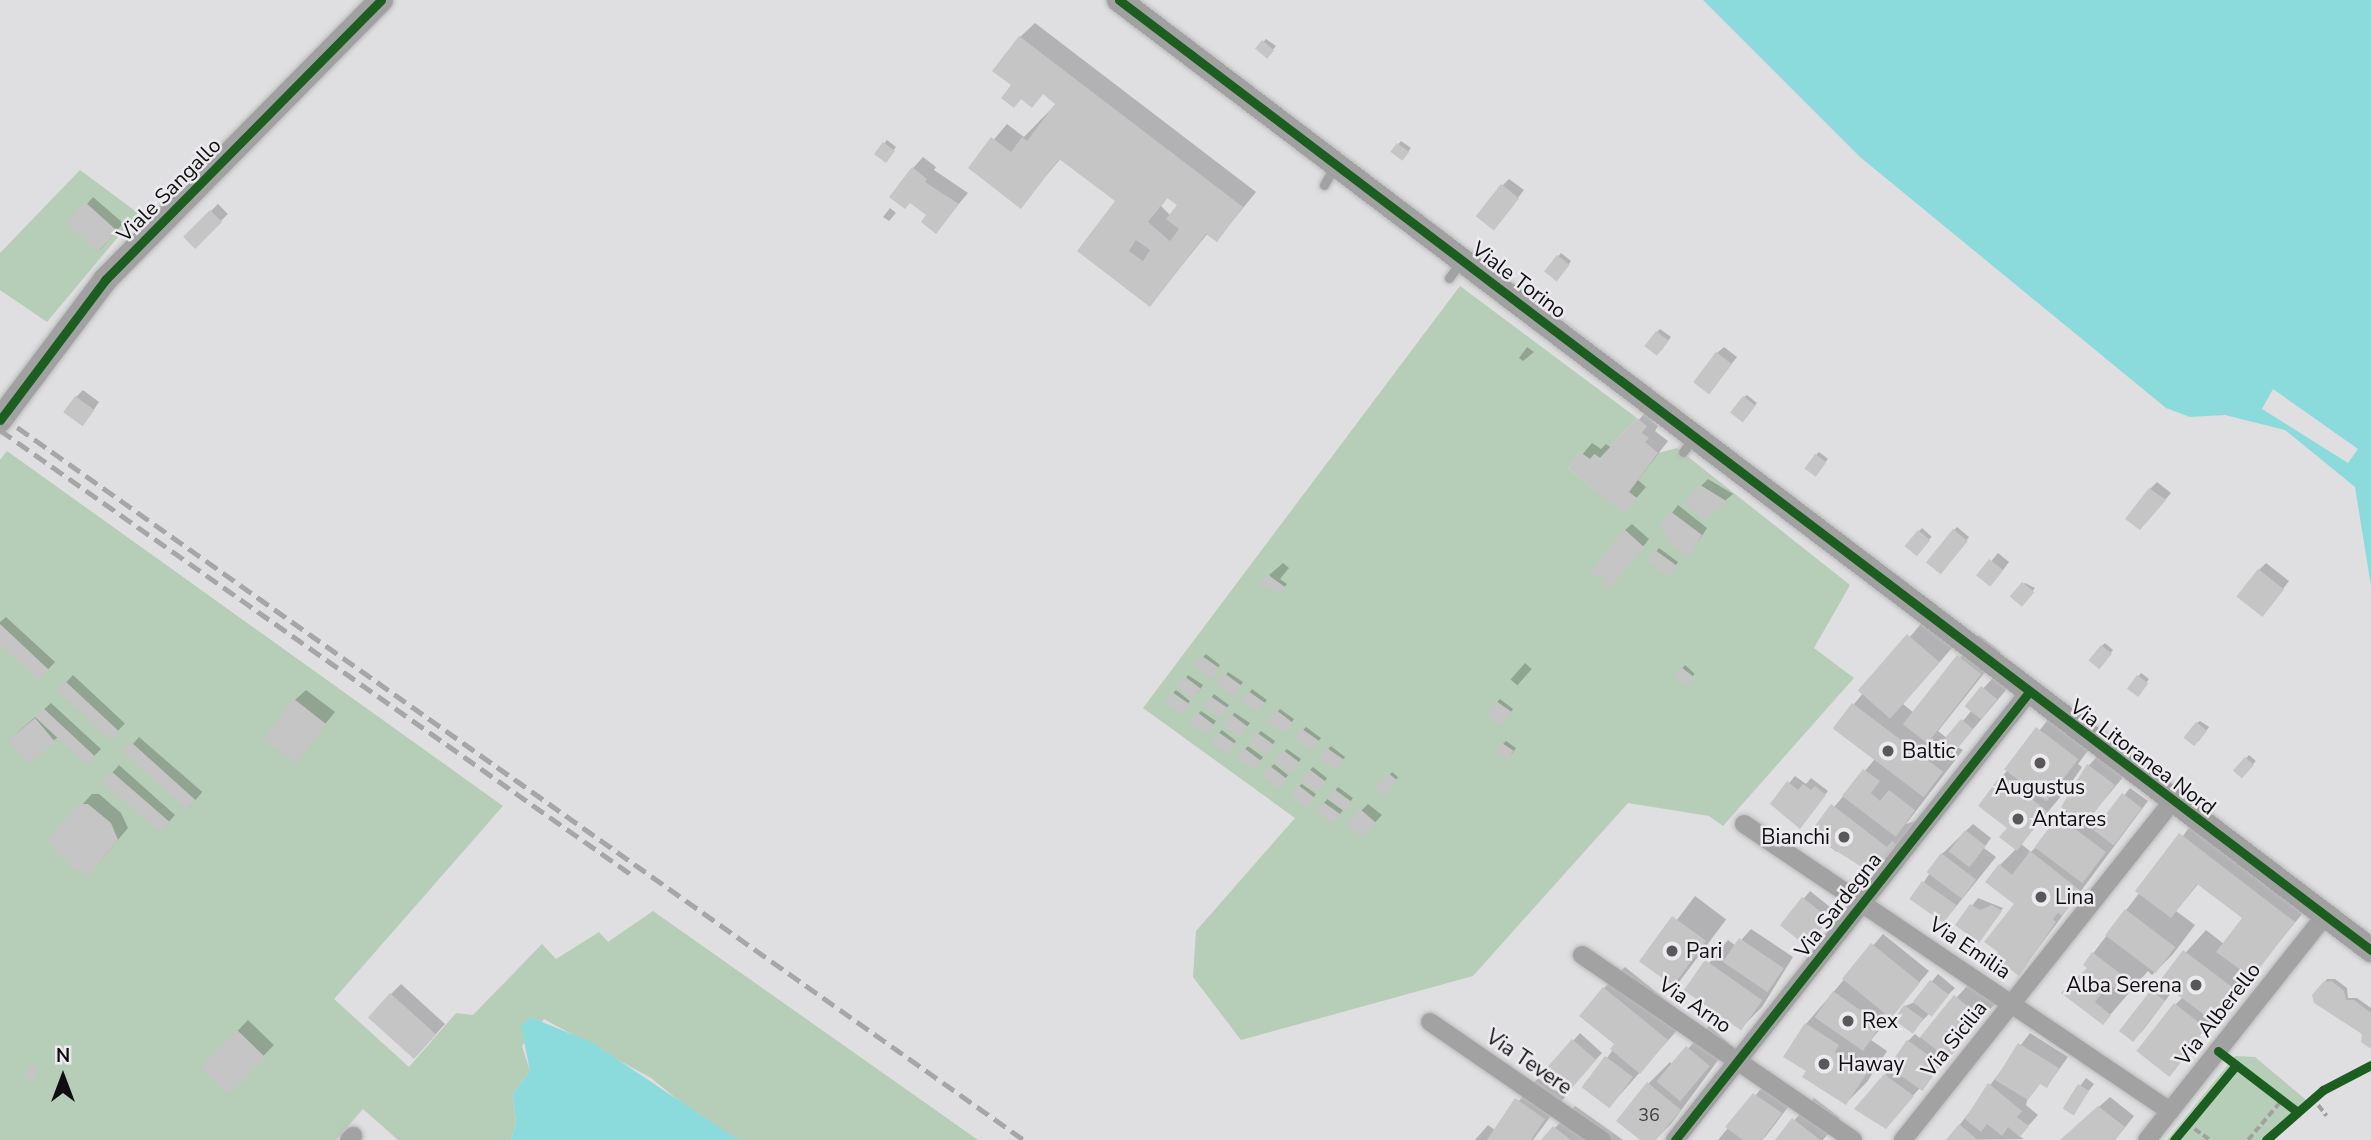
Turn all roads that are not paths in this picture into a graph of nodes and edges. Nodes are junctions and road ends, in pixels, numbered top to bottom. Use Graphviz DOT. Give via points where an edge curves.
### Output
graph roads {
  1 [pos="381,0"];
  2 [pos="1119,0"];
  3 [pos="0,420"];
  4 [pos="1896,589"];
  5 [pos="2029,692"];
  6 [pos="2172,802"];
  7 [pos="1744,824"];
  8 [pos="1862,903"];
  9 [pos="2324,916"];
  10 [pos="2371,950"];
  11 [pos="1582,955"];
  12 [pos="2011,1004"];
  13 [pos="1430,1021"];
  14 [pos="1737,1061"];
  15 [pos="2170,1111"];
  16 [pos="1602,1140"];
  17 [pos="1675,1140"];
  18 [pos="1853,1140"];
  19 [pos="1903,1140"];
  20 [pos="2147,1140"];
  1 -- 3 [label="street, Viale Sangallo" via="105,280"];
  2 -- 4 [label="street, Viale Torino" via="1330,174 1689,444"];
  4 -- 5 [label="street, Via Litoranea Nord"];
  5 -- 6 [label="street, Via Litoranea Nord"];
  5 -- 8 [label="street, Via Sardegna"];
  6 -- 9 [label="street, Via Litoranea Nord"];
  6 -- 12 [label="street, Via Sicilia"];
  7 -- 8 [label="street, Via Emilia"];
  8 -- 12 [label="street, Via Emilia"];
  8 -- 14 [label="street, Via Sardegna"];
  9 -- 10 [label="street, Via Litoranea Nord"];
  9 -- 15 [label="street, Via Alberello"];
  11 -- 14 [label="street, Via Arno"];
  12 -- 15 [label="street, Via Emilia"];
  12 -- 19 [label="street, Via Sicilia"];
  13 -- 16 [label="street, Via Tevere"];
  14 -- 17 [label="street, Via Sardegna"];
  14 -- 18 [label="street, Via Arno"];
  15 -- 20 [label="street, Via Alberello"];
}
